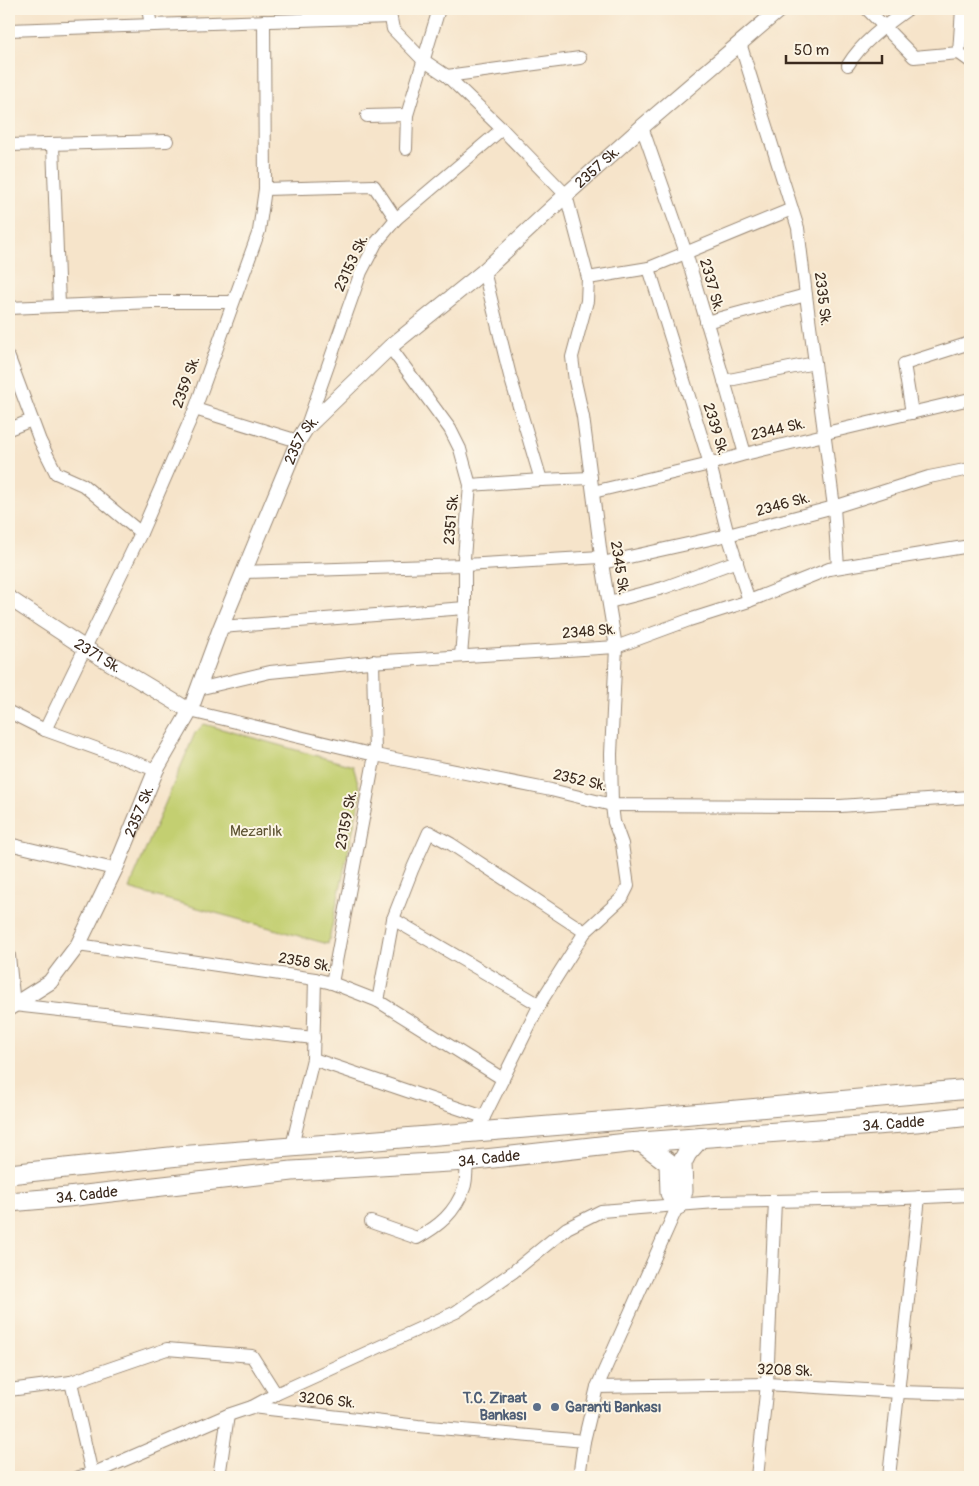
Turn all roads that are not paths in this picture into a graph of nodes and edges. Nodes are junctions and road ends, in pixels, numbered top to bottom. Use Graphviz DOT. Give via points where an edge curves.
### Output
graph roads {
  1 [pos="148,9"];
  2 [pos="439,9"];
  3 [pos="780,9"];
  4 [pos="867,9"];
  5 [pos="908,9"];
  6 [pos="962,9"];
  7 [pos="390,13"];
  8 [pos="264,21"];
  9 [pos="150,25"];
  10 [pos="885,26"];
  11 [pos="9,30"];
  12 [pos="740,43"];
  13 [pos="959,53"];
  14 [pos="580,58"];
  15 [pos="423,60"];
  16 [pos="970,61"];
  17 [pos="848,65"];
  18 [pos="447,76"];
  19 [pos="407,115"];
  20 [pos="367,116"];
  21 [pos="642,127"];
  22 [pos="502,129"];
  23 [pos="167,140"];
  24 [pos="53,145"];
  25 [pos="9,146"];
  26 [pos="406,150"];
  27 [pos="265,189"];
  28 [pos="566,195"];
  29 [pos="792,209"];
  30 [pos="396,219"];
  31 [pos="686,253"];
  32 [pos="648,268"];
  33 [pos="484,271"];
  34 [pos="588,278"];
  35 [pos="806,295"];
  36 [pos="232,302"];
  37 [pos="59,305"];
  38 [pos="9,308"];
  39 [pos="706,322"];
  40 [pos="970,344"];
  41 [pos="390,347"];
  42 [pos="9,358"];
  43 [pos="815,363"];
  44 [pos="724,382"];
  45 [pos="970,399"];
  46 [pos="195,408"];
  47 [pos="912,413"];
  48 [pos="32,420"];
  49 [pos="306,428"];
  50 [pos="9,429"];
  51 [pos="824,435"];
  52 [pos="298,441"];
  53 [pos="745,454"];
  54 [pos="710,464"];
  55 [pos="970,469"];
  56 [pos="591,478"];
  57 [pos="541,480"];
  58 [pos="470,485"];
  59 [pos="593,492"];
  60 [pos="834,507"];
  61 [pos="140,533"];
  62 [pos="728,535"];
  63 [pos="970,546"];
  64 [pos="602,560"];
  65 [pos="737,562"];
  66 [pos="465,565"];
  67 [pos="838,567"];
  68 [pos="244,572"];
  69 [pos="9,598"];
  70 [pos="749,601"];
  71 [pos="608,602"];
  72 [pos="465,608"];
  73 [pos="221,627"];
  74 [pos="616,647"];
  75 [pos="85,648"];
  76 [pos="461,656"];
  77 [pos="373,662"];
  78 [pos="198,689"];
  79 [pos="190,711"];
  80 [pos="9,712"];
  81 [pos="46,730"];
  82 [pos="375,754"];
  83 [pos="156,770"];
  84 [pos="970,797"];
  85 [pos="612,805"];
  86 [pos="9,844"];
  87 [pos="114,870"];
  88 [pos="393,919"];
  89 [pos="585,932"];
  90 [pos="78,945"];
  91 [pos="9,956"];
  92 [pos="315,979"];
  93 [pos="332,982"];
  94 [pos="378,1001"];
  95 [pos="540,1005"];
  96 [pos="11,1006"];
  97 [pos="314,1038"];
  98 [pos="313,1059"];
  99 [pos="503,1078"];
  100 [pos="970,1088"];
  101 [pos="970,1116"];
  102 [pos="480,1124"];
  103 [pos="700,1138"];
  104 [pos="641,1142"];
  105 [pos="292,1146"];
  106 [pos="467,1161"];
  107 [pos="675,1163"];
  108 [pos="9,1174"];
  109 [pos="970,1195"];
  110 [pos="919,1197"];
  111 [pos="775,1201"];
  112 [pos="9,1202"];
  113 [pos="678,1205"];
  114 [pos="371,1222"];
  115 [pos="71,1382"];
  116 [pos="767,1384"];
  117 [pos="597,1386"];
  118 [pos="9,1390"];
  119 [pos="898,1392"];
  120 [pos="276,1394"];
  121 [pos="970,1394"];
  122 [pos="252,1407"];
  123 [pos="228,1415"];
  124 [pos="584,1441"];
  125 [pos="86,1476"];
  126 [pos="219,1477"];
  127 [pos="579,1477"];
  128 [pos="757,1477"];
  129 [pos="889,1477"];
  1 -- 9 [label="street"];
  2 -- 15 [label="street"];
  3 -- 12 [label="street, 2357 Sk."];
  4 -- 10 [label="street"];
  5 -- 10 [label="street"];
  6 -- 13 [label="street"];
  7 -- 8 [label="street"];
  7 -- 15 [label="street" via="393,29"];
  8 -- 9 [label="street"];
  8 -- 27 [label="street, 2359 Sk."];
  9 -- 11 [label="street"];
  10 -- 13 [label="street" via="914,57"];
  10 -- 17 [label="street"];
  12 -- 21 [label="street, 2357 Sk."];
  12 -- 29 [label="street, 2335 Sk."];
  13 -- 16 [label="street"];
  14 -- 18 [label="street"];
  15 -- 18 [label="street"];
  15 -- 19 [label="street"];
  18 -- 22 [label="street"];
  19 -- 20 [label="street"];
  19 -- 26 [label="street"];
  21 -- 28 [label="street, 2357 Sk."];
  21 -- 31 [label="street, 2337 Sk."];
  22 -- 28 [label="street"];
  22 -- 30 [label="street, 23153 Sk."];
  23 -- 24 [label="street"];
  24 -- 25 [label="street"];
  24 -- 37 [label="street"];
  27 -- 30 [label="street" via="374,186"];
  27 -- 36 [label="street, 2359 Sk." via="259,231"];
  28 -- 33 [label="street, 2357 Sk."];
  28 -- 34 [label="street, 2345 Sk."];
  29 -- 31 [label="street"];
  29 -- 35 [label="street, 2335 Sk." via="798,228"];
  30 -- 49 [label="street, 23153 Sk." via="376,243 361,272"];
  31 -- 32 [label="street"];
  31 -- 39 [label="street, 2337 Sk."];
  32 -- 34 [label="street"];
  32 -- 54 [label="street, 2339 Sk."];
  33 -- 41 [label="street, 2357 Sk."];
  33 -- 57 [label="street" via="510,376"];
  34 -- 56 [label="street, 2345 Sk." via="587,301 572,357"];
  35 -- 39 [label="street"];
  35 -- 43 [label="street, 2335 Sk."];
  36 -- 37 [label="street"];
  36 -- 46 [label="street, 2359 Sk."];
  37 -- 38 [label="street"];
  39 -- 44 [label="street, 2337 Sk."];
  40 -- 47 [label="street" via="904,364"];
  41 -- 49 [label="street, 2357 Sk."];
  41 -- 58 [label="street, 2351 Sk." via="450,429 460,449"];
  42 -- 48 [label="street"];
  43 -- 44 [label="street"];
  43 -- 51 [label="street, 2335 Sk."];
  44 -- 53 [label="street, 2337 Sk."];
  45 -- 47 [label="street, 2344 Sk."];
  46 -- 52 [label="street"];
  46 -- 61 [label="street, 2359 Sk."];
  47 -- 51 [label="street, 2344 Sk."];
  48 -- 50 [label="street"];
  48 -- 61 [label="street" via="56,473 83,485"];
  49 -- 52 [label="street, 2357 Sk."];
  51 -- 53 [label="street, 2344 Sk."];
  51 -- 60 [label="street, 2335 Sk."];
  52 -- 68 [label="street, 2357 Sk."];
  53 -- 54 [label="street, 2344 Sk."];
  54 -- 59 [label="street, 2344 Sk."];
  54 -- 62 [label="street, 2339 Sk."];
  55 -- 60 [label="street, 2346 Sk." via="929,477"];
  56 -- 57 [label="street"];
  56 -- 59 [label="street, 2345 Sk."];
  57 -- 58 [label="street"];
  58 -- 66 [label="street, 2351 Sk."];
  59 -- 64 [label="street, 2345 Sk."];
  60 -- 62 [label="street, 2346 Sk."];
  60 -- 67 [label="street, 2335 Sk."];
  61 -- 75 [label="street, 2359 Sk."];
  62 -- 64 [label="street, 2346 Sk."];
  62 -- 65 [label="street, 2339 Sk."];
  63 -- 67 [label="street, 2348 Sk."];
  64 -- 66 [label="street, 2346 Sk."];
  64 -- 71 [label="street, 2345 Sk."];
  65 -- 70 [label="street, 2339 Sk."];
  65 -- 71 [label="street" via="662,588"];
  66 -- 68 [label="street, 2346 Sk."];
  66 -- 72 [label="street, 2351 Sk."];
  67 -- 70 [label="street, 2348 Sk."];
  68 -- 73 [label="street, 2357 Sk."];
  69 -- 75 [label="street, 2371 Sk."];
  70 -- 74 [label="street, 2348 Sk."];
  71 -- 74 [label="street, 2345 Sk."];
  72 -- 73 [label="street"];
  72 -- 76 [label="street, 2351 Sk."];
  73 -- 78 [label="street, 2357 Sk."];
  74 -- 76 [label="street, 2348 Sk."];
  74 -- 85 [label="street, 2345 Sk."];
  75 -- 79 [label="street, 2371 Sk."];
  75 -- 81 [label="street, 2359 Sk."];
  76 -- 77 [label="street, 2348 Sk."];
  77 -- 78 [label="street, 2348 Sk." via="270,672"];
  77 -- 82 [label="street, 23159 Sk."];
  78 -- 79 [label="street, 2357 Sk."];
  79 -- 82 [label="street, 2352 Sk."];
  79 -- 83 [label="street, 2357 Sk."];
  80 -- 81 [label="street"];
  81 -- 83 [label="street"];
  82 -- 85 [label="street, 2352 Sk."];
  82 -- 93 [label="street, 23159 Sk."];
  83 -- 87 [label="street, 2357 Sk."];
  84 -- 85 [label="street, 2352 Sk." via="840,806"];
  85 -- 89 [label="street, 2345 Sk." via="628,886 622,898"];
  86 -- 87 [label="street"];
  87 -- 90 [label="street, 2357 Sk."];
  88 -- 89 [label="street" via="429,832"];
  88 -- 94 [label="street"];
  88 -- 95 [label="street"];
  89 -- 95 [label="street, 2345 Sk."];
  90 -- 92 [label="street, 2358 Sk."];
  90 -- 96 [label="street, 2357 Sk." via="50,982"];
  91 -- 96 [label="street"];
  92 -- 93 [label="street, 2358 Sk."];
  92 -- 97 [label="street"];
  93 -- 94 [label="street, 2358 Sk."];
  94 -- 99 [label="street, 2358 Sk."];
  95 -- 99 [label="street, 2345 Sk."];
  96 -- 97 [label="street"];
  97 -- 98 [label="street"];
  98 -- 102 [label="street"];
  98 -- 105 [label="street"];
  99 -- 102 [label="street, 2345 Sk."];
  100 -- 102 [label="main road, 34. Cadde" via="636,1119"];
  101 -- 103 [label="main road, 34. Cadde"];
  102 -- 105 [label="main road, 34. Cadde"];
  103 -- 104 [label="main road, 34. Cadde"];
  103 -- 107 [label="main road"];
  104 -- 106 [label="main road, 34. Cadde"];
  104 -- 107 [label="main road"];
  105 -- 108 [label="main road, 34. Cadde"];
  106 -- 112 [label="main road, 34. Cadde" via="292,1171"];
  106 -- 114 [label="street" via="465,1187 451,1212 435,1228 417,1238"];
  107 -- 113 [label="main road" via="670,1192"];
  109 -- 110 [label="street"];
  110 -- 111 [label="street"];
  110 -- 119 [label="street"];
  111 -- 113 [label="street"];
  111 -- 116 [label="street"];
  113 -- 117 [label="street"];
  113 -- 120 [label="street" via="601,1211 567,1228 456,1312"];
  115 -- 118 [label="street"];
  115 -- 120 [label="street" via="167,1349 252,1356"];
  115 -- 125 [label="street"];
  116 -- 117 [label="street, 3208 Sk."];
  116 -- 119 [label="street, 3208 Sk."];
  116 -- 128 [label="street"];
  117 -- 124 [label="street"];
  119 -- 121 [label="street, 3208 Sk."];
  119 -- 129 [label="street"];
  120 -- 122 [label="street"];
  122 -- 123 [label="street, 3206 Sk."];
  122 -- 124 [label="street, 3206 Sk."];
  123 -- 125 [label="street, 3206 Sk."];
  123 -- 126 [label="street"];
  124 -- 127 [label="street"];
}
